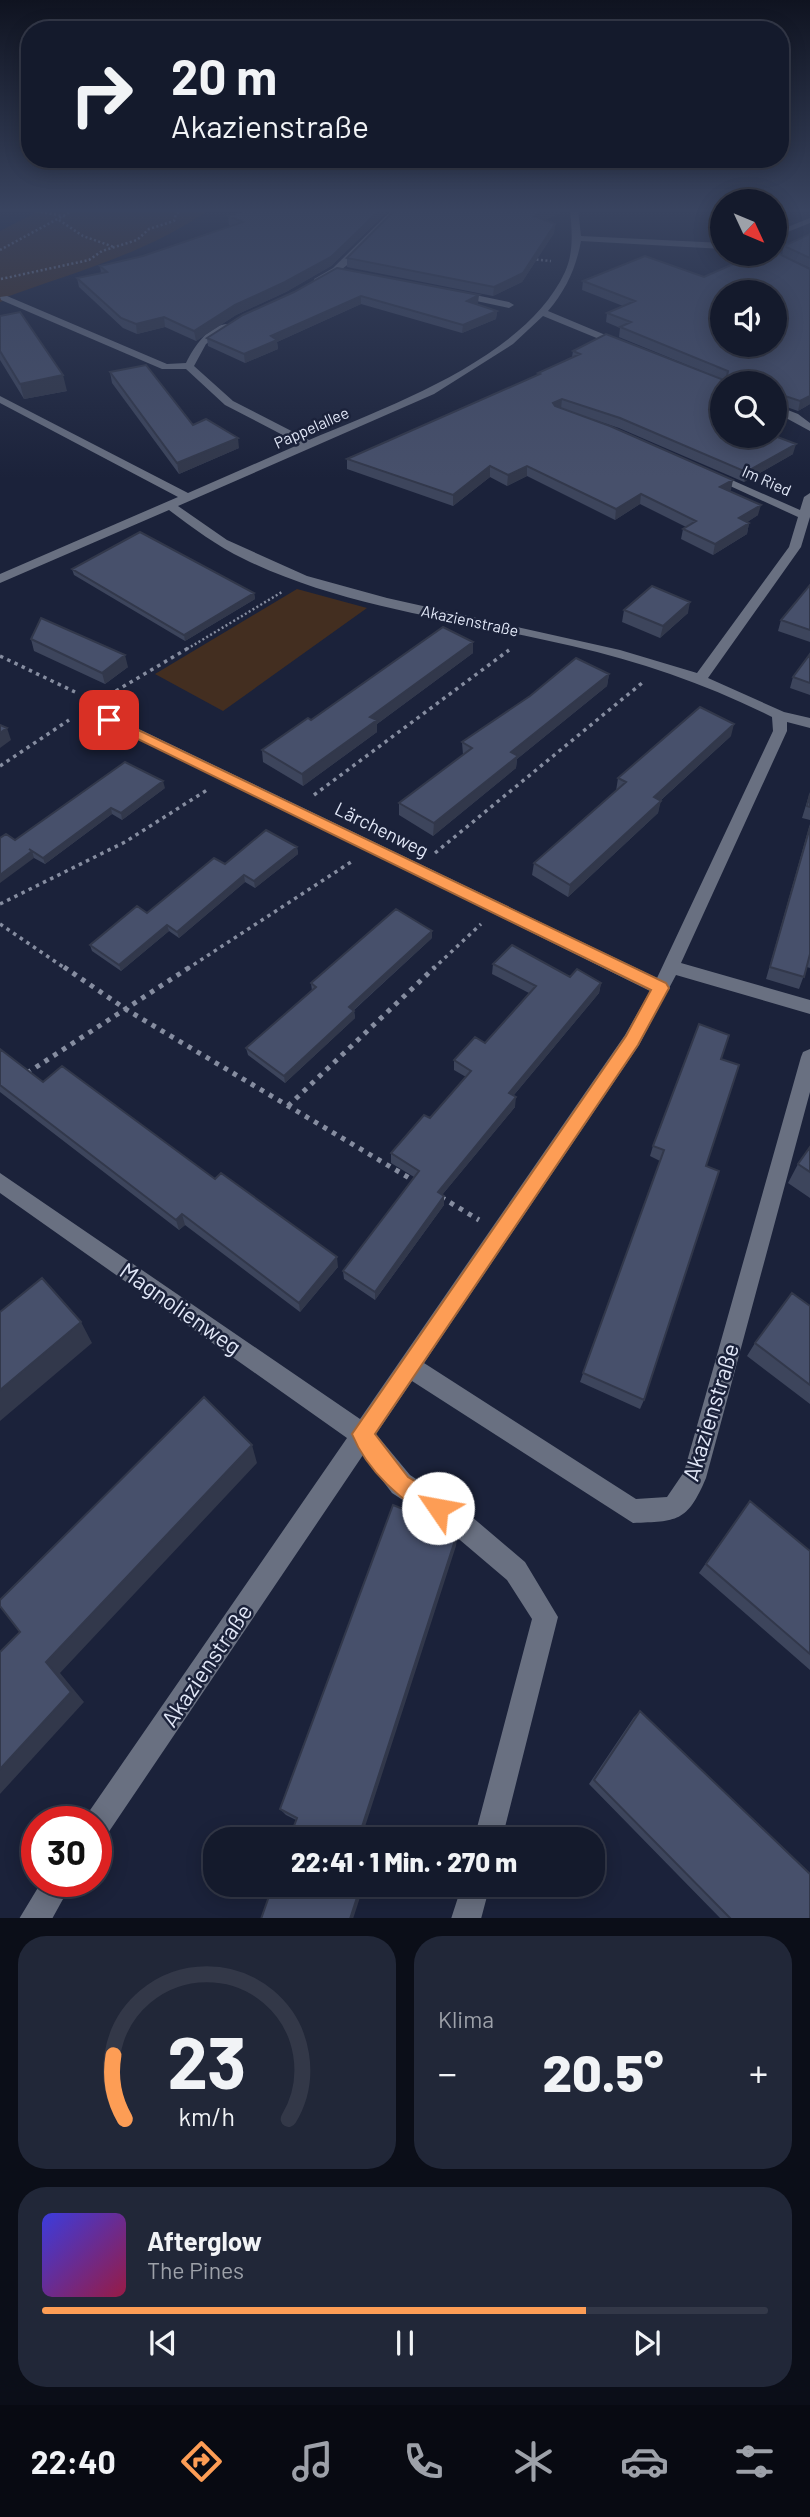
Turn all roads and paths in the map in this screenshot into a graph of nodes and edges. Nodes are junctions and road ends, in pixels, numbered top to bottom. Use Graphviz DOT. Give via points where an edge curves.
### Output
graph roads {
  1 [pos="5,299"];
  2 [pos="478,299"];
  3 [pos="553,299"];
  4 [pos="509,305"];
  5 [pos="543,313"];
  6 [pos="240,318"];
  7 [pos="633,349"];
  8 [pos="189,366"];
  9 [pos="0,399"];
  10 [pos="787,413"];
  11 [pos="810,428"];
  12 [pos="310,445"];
  13 [pos="703,471"];
  14 [pos="810,497"];
  15 [pos="189,498"];
  16 [pos="171,506"];
  17 [pos="805,516"];
  18 [pos="0,579"];
  19 [pos="303,579"];
  20 [pos="532,633"];
  21 [pos="0,656"];
  22 [pos="662,667"];
  23 [pos="701,678"];
  24 [pos="86,709"];
  25 [pos="779,715"];
  26 [pos="810,723"];
  27 [pos="0,765"];
  28 [pos="226,777"];
  29 [pos="294,810"];
  30 [pos="372,848"];
  31 [pos="415,869"];
  32 [pos="0,904"];
  33 [pos="498,909"];
  34 [pos="0,924"];
  35 [pos="669,966"];
  36 [pos="660,988"];
  37 [pos="810,1007"];
  38 [pos="127,1010"];
  39 [pos="810,1057"];
  40 [pos="23,1076"];
  41 [pos="288,1107"];
  42 [pos="0,1182"];
  43 [pos="418,1184"];
  44 [pos="430,1191"];
  45 [pos="500,1233"];
  46 [pos="410,1367"];
  47 [pos="362,1434"];
  48 [pos="110,1806"];
  49 [pos="491,1827"];
  50 [pos="48,1897"];
  51 [pos="472,1897"];
  52 [pos="35,1918"];
  53 [pos="466,1918"];
  1 -- 8 [label="street" via="166,367"];
  2 -- 4 [label="street"];
  3 -- 5 [label="street, Pappelallee"];
  5 -- 7 [label="street"];
  5 -- 12 [label="street, Pappelallee" via="510,342 430,392"];
  6 -- 8 [label="street" via="202,342"];
  8 -- 12 [label="street" via="204,387 235,408"];
  9 -- 15 [label="street"];
  10 -- 11 [label="street"];
  12 -- 15 [label="street, Pappelallee"];
  13 -- 17 [label="street, Im Ried"];
  14 -- 17 [label="street, Im Ried"];
  15 -- 16 [label="street, Pappelallee"];
  16 -- 18 [label="street, Pappelallee"];
  16 -- 19 [label="street, Akazienstraße" via="222,543"];
  17 -- 23 [label="street, Im Ried" via="795,547"];
  19 -- 20 [label="street, Akazienstraße"];
  19 -- 24 [label="path"];
  20 -- 22 [label="street, Akazienstraße"];
  20 -- 29 [label="path"];
  21 -- 24 [label="path" via="92,701"];
  22 -- 23 [label="street, Akazienstraße"];
  22 -- 31 [label="path"];
  23 -- 25 [label="street, Akazienstraße"];
  24 -- 27 [label="path"];
  24 -- 28 [label="street, Lärchenweg"];
  25 -- 26 [label="street, Akazienstraße"];
  25 -- 35 [label="street, Akazienstraße" via="780,731 771,754"];
  28 -- 29 [label="street, Lärchenweg"];
  28 -- 32 [label="path" via="125,842"];
  29 -- 30 [label="street, Lärchenweg"];
  30 -- 31 [label="street, Lärchenweg"];
  30 -- 38 [label="path"];
  31 -- 33 [label="street, Lärchenweg"];
  33 -- 36 [label="street, Lärchenweg"];
  33 -- 41 [label="path"];
  34 -- 38 [label="path"];
  35 -- 36 [label="street, Akazienstraße"];
  35 -- 37 [label="street"];
  36 -- 45 [label="street, Akazienstraße" via="632,1040"];
  38 -- 40 [label="path"];
  38 -- 41 [label="path"];
  39 -- 46 [label="street, Akazienstraße" via="694,1478 673,1509 633,1511"];
  41 -- 43 [label="path"];
  42 -- 47 [label="street, Magnolienweg"];
  44 -- 45 [label="path"];
  45 -- 46 [label="street, Akazienstraße"];
  46 -- 47 [label="street, Akazienstraße"];
  47 -- 48 [label="street, Akazienstraße"];
  47 -- 49 [label="street" via="401,1484 456,1520 516,1571 545,1617"];
  50 -- 52 [label="street"];
  51 -- 53 [label="street"];
}
